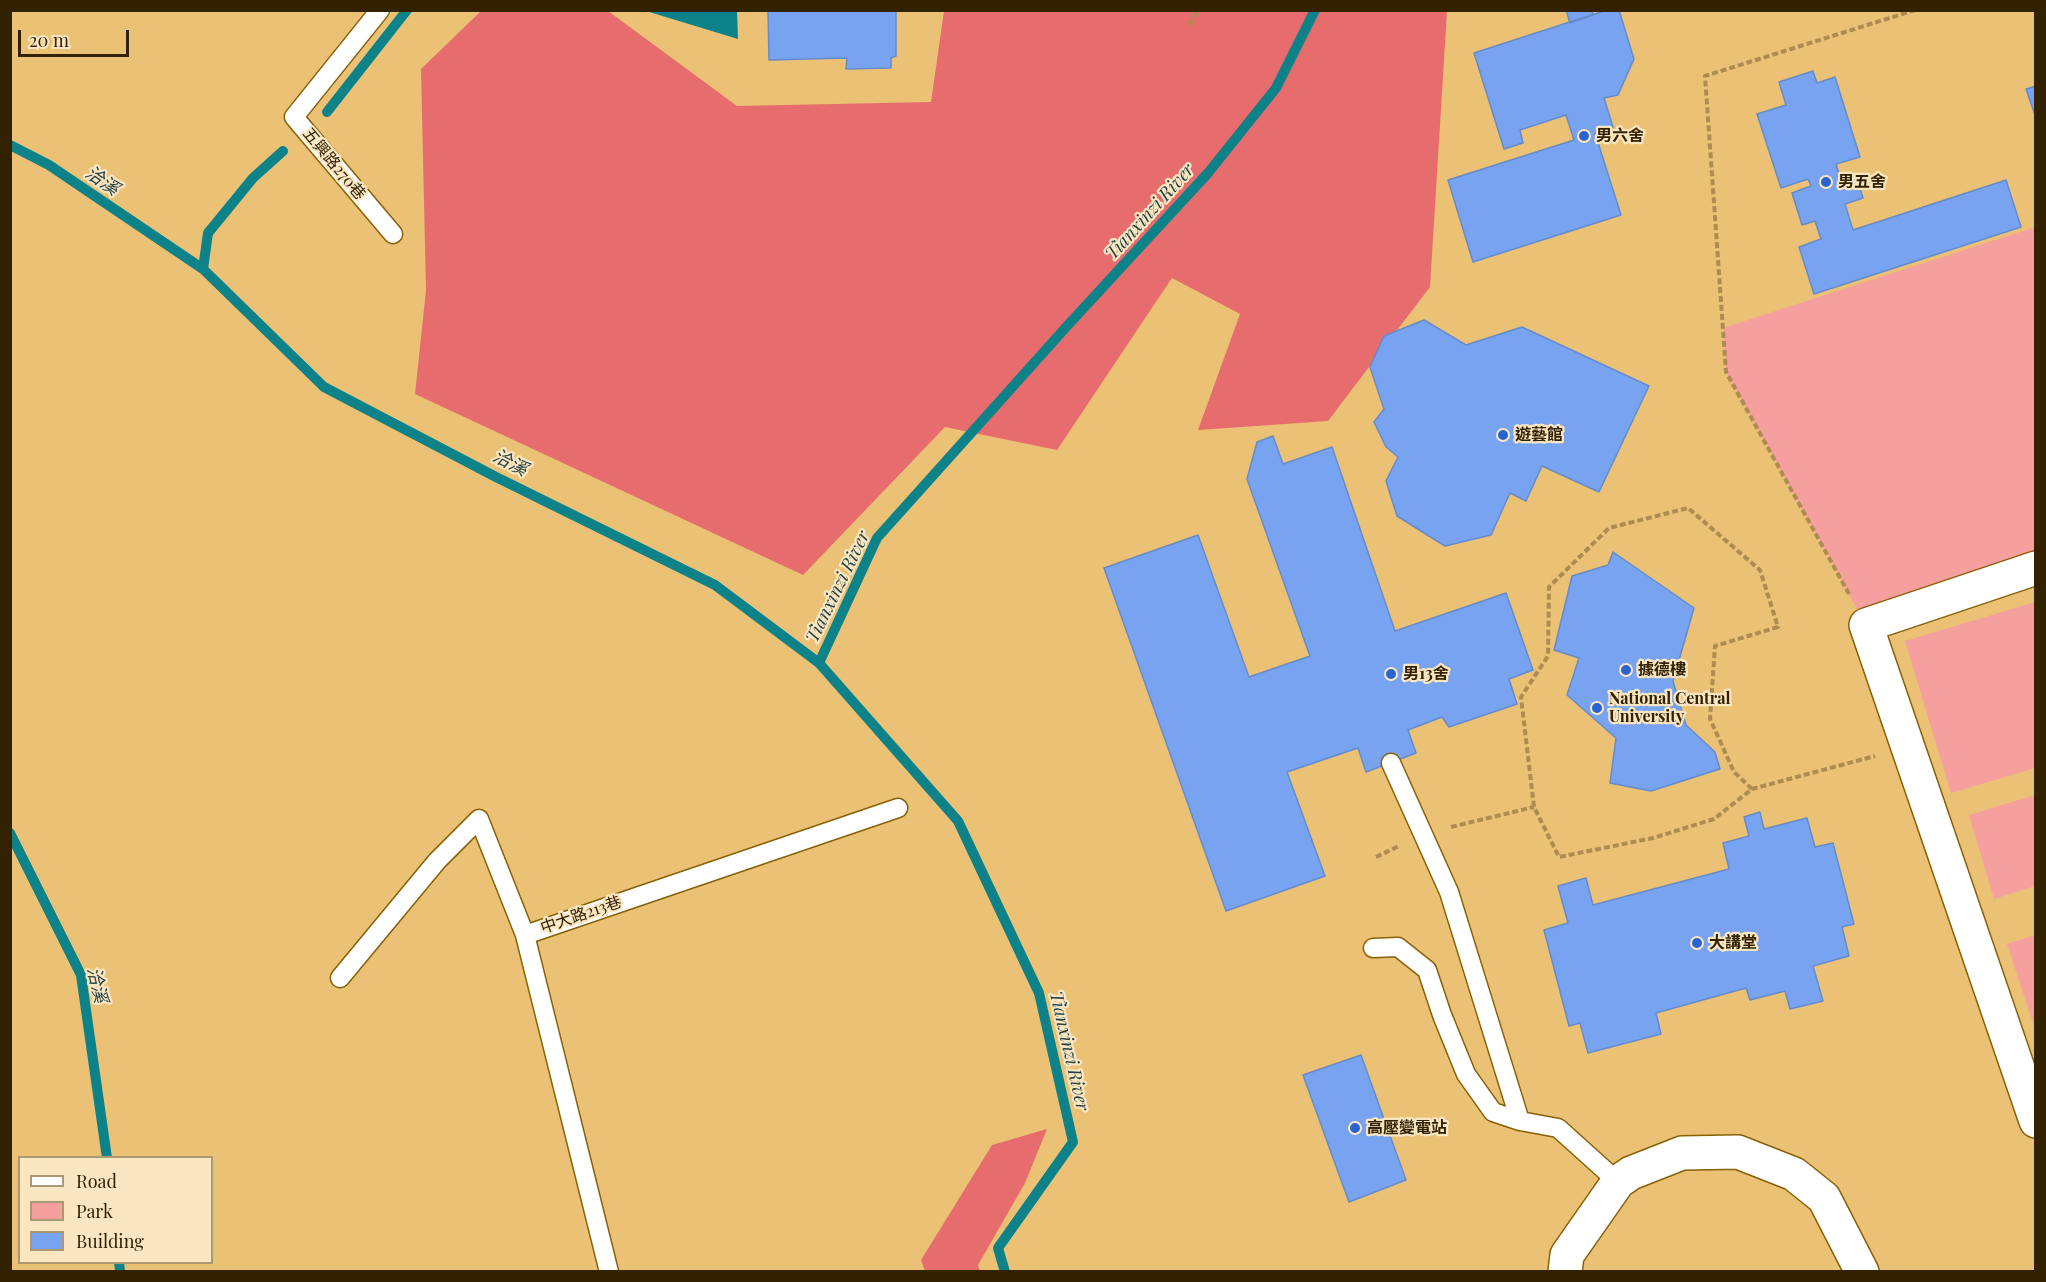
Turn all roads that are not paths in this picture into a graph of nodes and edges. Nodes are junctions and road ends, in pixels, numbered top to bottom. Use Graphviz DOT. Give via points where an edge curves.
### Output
graph roads {
  1 [pos="380,10"];
  2 [pos="393,234"];
  3 [pos="2036,568"];
  4 [pos="1391,763"];
  5 [pos="898,808"];
  6 [pos="525,935"];
  7 [pos="1373,948"];
  8 [pos="340,978"];
  9 [pos="1520,1121"];
  10 [pos="2036,1121"];
  11 [pos="1618,1182"];
  12 [pos="609,1272"];
  13 [pos="1565,1272"];
  14 [pos="1862,1272"];
  1 -- 2 [label="lane, 五興路270巷" via="294,117"];
  3 -- 10 [label="street" via="1866,625"];
  4 -- 9 [label="lane" via="1449,892"];
  5 -- 6 [label="lane, 中大路213巷"];
  6 -- 8 [label="lane" via="479,819 437,861"];
  6 -- 12 [label="lane, 中大路213巷"];
  7 -- 9 [label="lane" via="1398,947 1427,970 1466,1074 1493,1112"];
  9 -- 11 [label="lane" via="1558,1128"];
  11 -- 13 [label="street" via="1567,1256"];
  11 -- 14 [label="street" via="1682,1153 1738,1152 1794,1174 1824,1198"];
}
